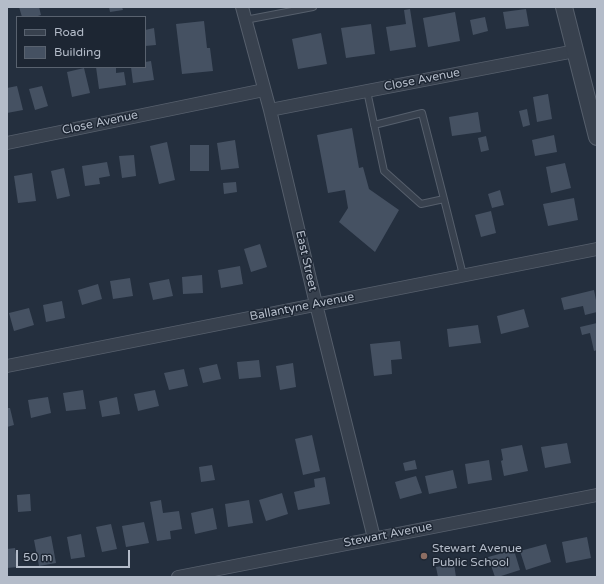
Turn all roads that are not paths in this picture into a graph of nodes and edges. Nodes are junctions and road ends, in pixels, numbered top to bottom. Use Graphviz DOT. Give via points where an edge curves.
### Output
graph roads {
  1 [pos="242,7"];
  2 [pos="313,7"];
  3 [pos="564,7"];
  4 [pos="245,20"];
  5 [pos="575,51"];
  6 [pos="264,90"];
  7 [pos="366,91"];
  8 [pos="270,110"];
  9 [pos="374,125"];
  10 [pos="597,137"];
  11 [pos="7,143"];
  12 [pos="444,199"];
  13 [pos="597,249"];
  14 [pos="462,275"];
  15 [pos="316,304"];
  16 [pos="7,366"];
  17 [pos="597,495"];
  18 [pos="374,538"];
  19 [pos="178,577"];
  1 -- 4 [label="street, East Street"];
  2 -- 4 [label="lane"];
  3 -- 5 [label="street"];
  4 -- 6 [label="street, East Street"];
  5 -- 7 [label="street, Close Avenue"];
  5 -- 10 [label="street"];
  6 -- 8 [label="street, East Street"];
  6 -- 11 [label="street, Close Avenue"];
  7 -- 8 [label="street, Close Avenue"];
  7 -- 9 [label="lane"];
  8 -- 15 [label="street, East Street"];
  9 -- 12 [label="lane" via="384,170 421,204"];
  9 -- 12 [label="lane" via="422,113"];
  12 -- 14 [label="lane"];
  13 -- 14 [label="street, Ballantyne Avenue"];
  14 -- 15 [label="street, Ballantyne Avenue"];
  15 -- 16 [label="street, Ballantyne Avenue"];
  15 -- 18 [label="street, East Street"];
  17 -- 18 [label="street, Stewart Avenue"];
  18 -- 19 [label="street, Stewart Avenue"];
}
